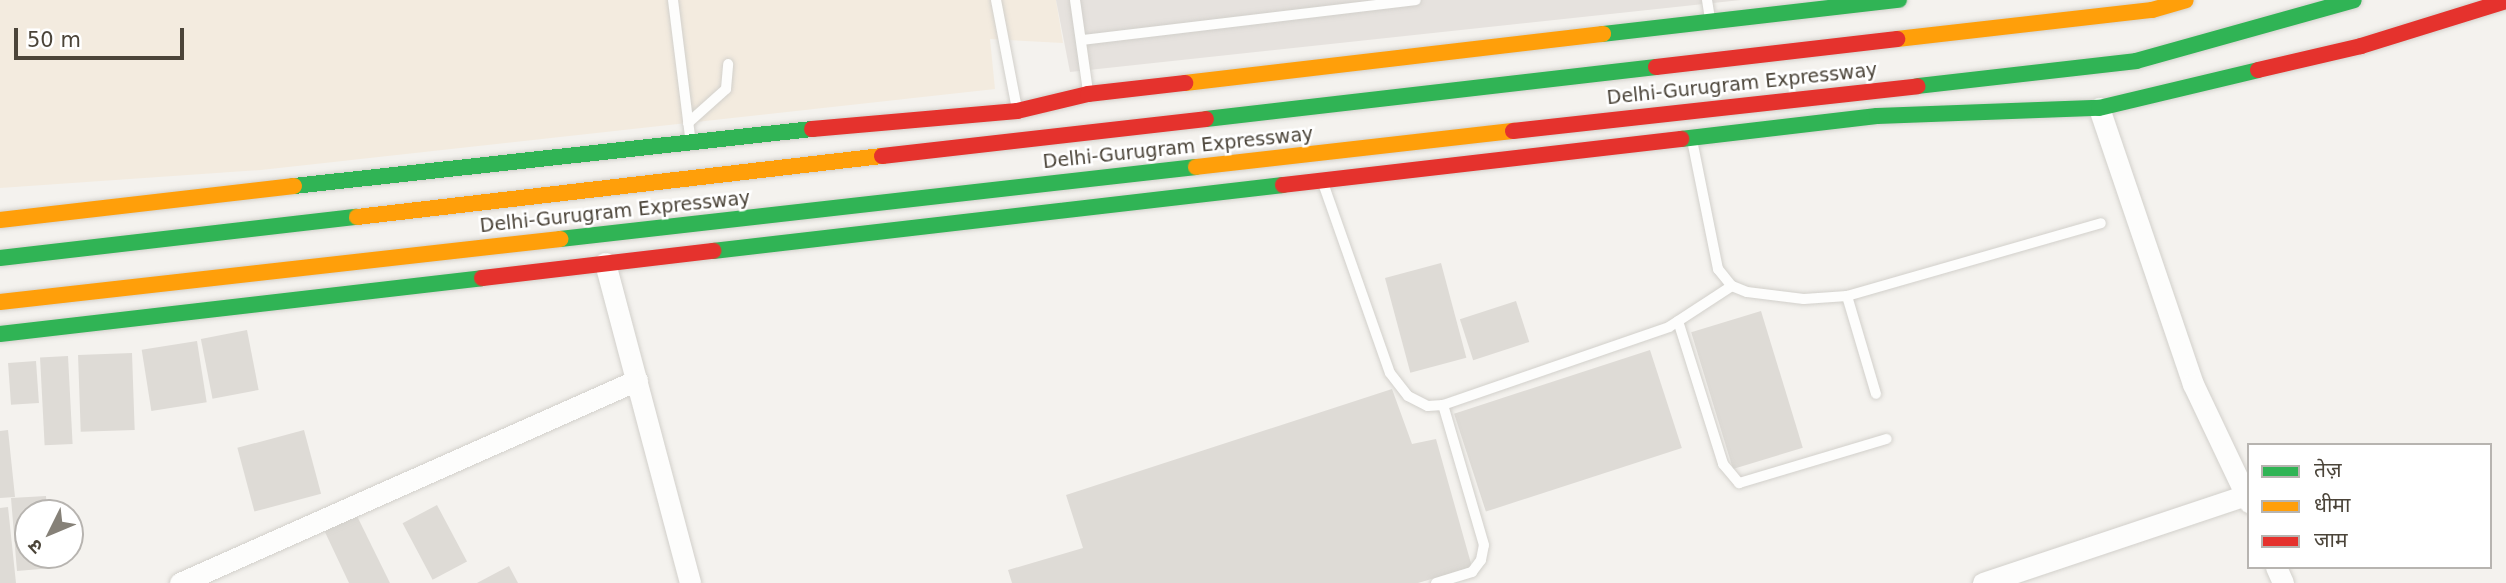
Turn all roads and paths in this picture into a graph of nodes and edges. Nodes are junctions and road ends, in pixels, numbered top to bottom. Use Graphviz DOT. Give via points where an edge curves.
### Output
graph roads {
  1 [pos="673,0"];
  2 [pos="996,0"];
  3 [pos="1075,0"];
  4 [pos="1416,0"];
  5 [pos="1707,0"];
  6 [pos="1899,0"];
  7 [pos="2186,0"];
  8 [pos="2354,0"];
  9 [pos="2506,1"];
  10 [pos="1809,5"];
  11 [pos="1710,22"];
  12 [pos="1082,40"];
  13 [pos="728,64"];
  14 [pos="1088,94"];
  15 [pos="2099,108"];
  16 [pos="1017,111"];
  17 [pos="688,123"];
  18 [pos="690,140"];
  19 [pos="1692,140"];
  20 [pos="1322,180"];
  21 [pos="0,220"];
  22 [pos="2101,223"];
  23 [pos="0,258"];
  24 [pos="605,264"];
  25 [pos="1732,286"];
  26 [pos="1847,296"];
  27 [pos="0,302"];
  28 [pos="1678,321"];
  29 [pos="0,334"];
  30 [pos="638,380"];
  31 [pos="1876,394"];
  32 [pos="1443,405"];
  33 [pos="1887,439"];
  34 [pos="2247,498"];
  35 [pos="180,583"];
  36 [pos="691,583"];
  37 [pos="1436,583"];
  38 [pos="1983,583"];
  1 -- 17 [label="lane"];
  2 -- 16 [label="lane"];
  3 -- 12 [label="lane"];
  4 -- 12 [label="lane"];
  5 -- 11 [label="lane"];
  6 -- 10 [label="main road"];
  7 -- 23 [label="main road, Delhi-Gurugram Expressway" via="2152,10"];
  8 -- 27 [label="main road, Delhi-Gurugram Expressway" via="2136,61"];
  9 -- 15 [label="main road" via="2361,46"];
  10 -- 11 [label="main road"];
  11 -- 14 [label="main road"];
  12 -- 14 [label="lane"];
  13 -- 17 [label="lane" via="726,89"];
  14 -- 16 [label="main road"];
  15 -- 19 [label="main road" via="1877,116"];
  15 -- 34 [label="street" via="2193,384"];
  16 -- 18 [label="main road"];
  17 -- 18 [label="lane"];
  18 -- 21 [label="main road"];
  19 -- 20 [label="main road"];
  19 -- 25 [label="lane" via="1718,269"];
  20 -- 24 [label="main road"];
  20 -- 32 [label="lane" via="1390,373 1416,402"];
  22 -- 26 [label="lane"];
  24 -- 29 [label="main road"];
  24 -- 30 [label="street"];
  25 -- 26 [label="lane" via="1804,299"];
  25 -- 28 [label="lane"];
  26 -- 31 [label="lane"];
  28 -- 32 [label="lane"];
  28 -- 33 [label="lane" via="1724,464 1739,483"];
  30 -- 35 [label="street"];
  30 -- 36 [label="street"];
  32 -- 37 [label="lane" via="1484,545 1472,572"];
  34 -- 38 [label="street"];
}
